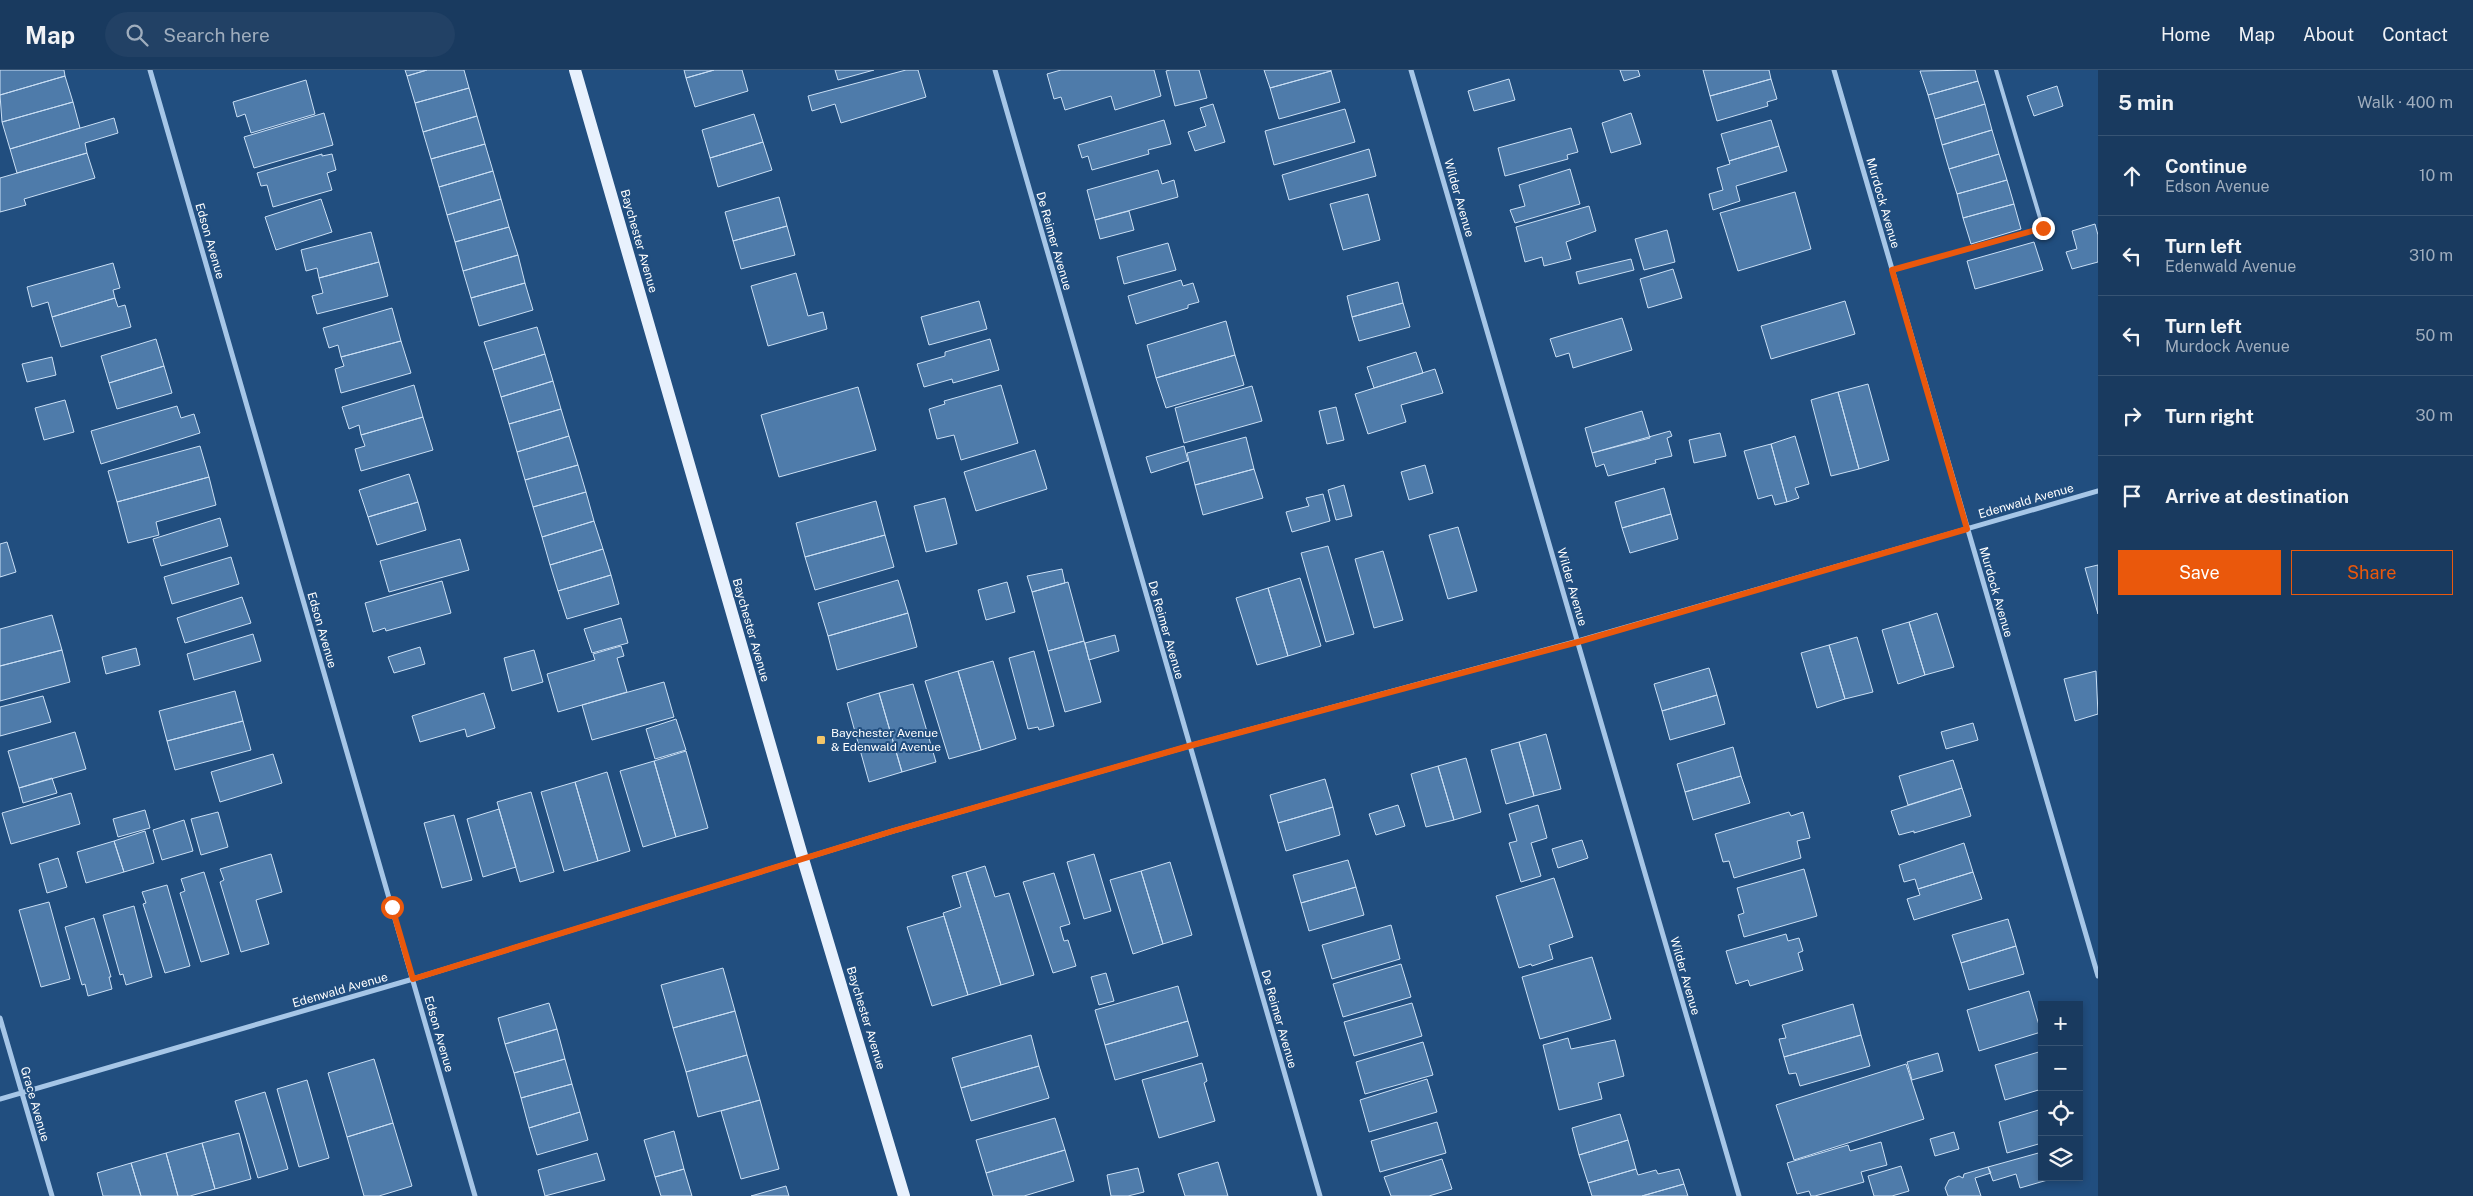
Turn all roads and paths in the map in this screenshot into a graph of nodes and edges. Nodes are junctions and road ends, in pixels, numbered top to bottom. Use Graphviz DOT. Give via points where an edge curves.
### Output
graph roads {
  1 [pos="150,70"];
  2 [pos="575,70"];
  3 [pos="995,70"];
  4 [pos="1411,70"];
  5 [pos="1834,70"];
  6 [pos="1996,70"];
  7 [pos="1892,270"];
  8 [pos="2098,491"];
  9 [pos="1967,529"];
  10 [pos="1578,642"];
  11 [pos="1189,746"];
  12 [pos="803,859"];
  13 [pos="2098,976"];
  14 [pos="413,979"];
  15 [pos="0,1018"];
  16 [pos="21,1093"];
  17 [pos="0,1099"];
  18 [pos="52,1196"];
  19 [pos="475,1196"];
  20 [pos="904,1196"];
  21 [pos="1320,1196"];
  22 [pos="1739,1196"];
  1 -- 14 [label="street, Edson Avenue"];
  2 -- 12 [label="main road, Baychester Avenue"];
  3 -- 11 [label="street, De Reimer Avenue"];
  4 -- 10 [label="street, Wilder Avenue"];
  5 -- 7 [label="street, Murdock Avenue"];
  6 -- 7 [label="lane" via="2043,228"];
  7 -- 9 [label="street, Murdock Avenue"];
  8 -- 9 [label="street, Edenwald Avenue"];
  9 -- 10 [label="street, Edenwald Avenue"];
  9 -- 13 [label="street, Murdock Avenue"];
  10 -- 11 [label="street, Edenwald Avenue"];
  10 -- 22 [label="street, Wilder Avenue"];
  11 -- 12 [label="street, Edenwald Avenue"];
  11 -- 21 [label="street, De Reimer Avenue"];
  12 -- 14 [label="street, Edenwald Avenue"];
  12 -- 20 [label="main road, Baychester Avenue"];
  14 -- 16 [label="street, Edenwald Avenue"];
  14 -- 19 [label="street, Edson Avenue"];
  15 -- 16 [label="street, Grace Avenue"];
  16 -- 17 [label="street, Edenwald Avenue"];
  16 -- 18 [label="street, Grace Avenue"];
}
